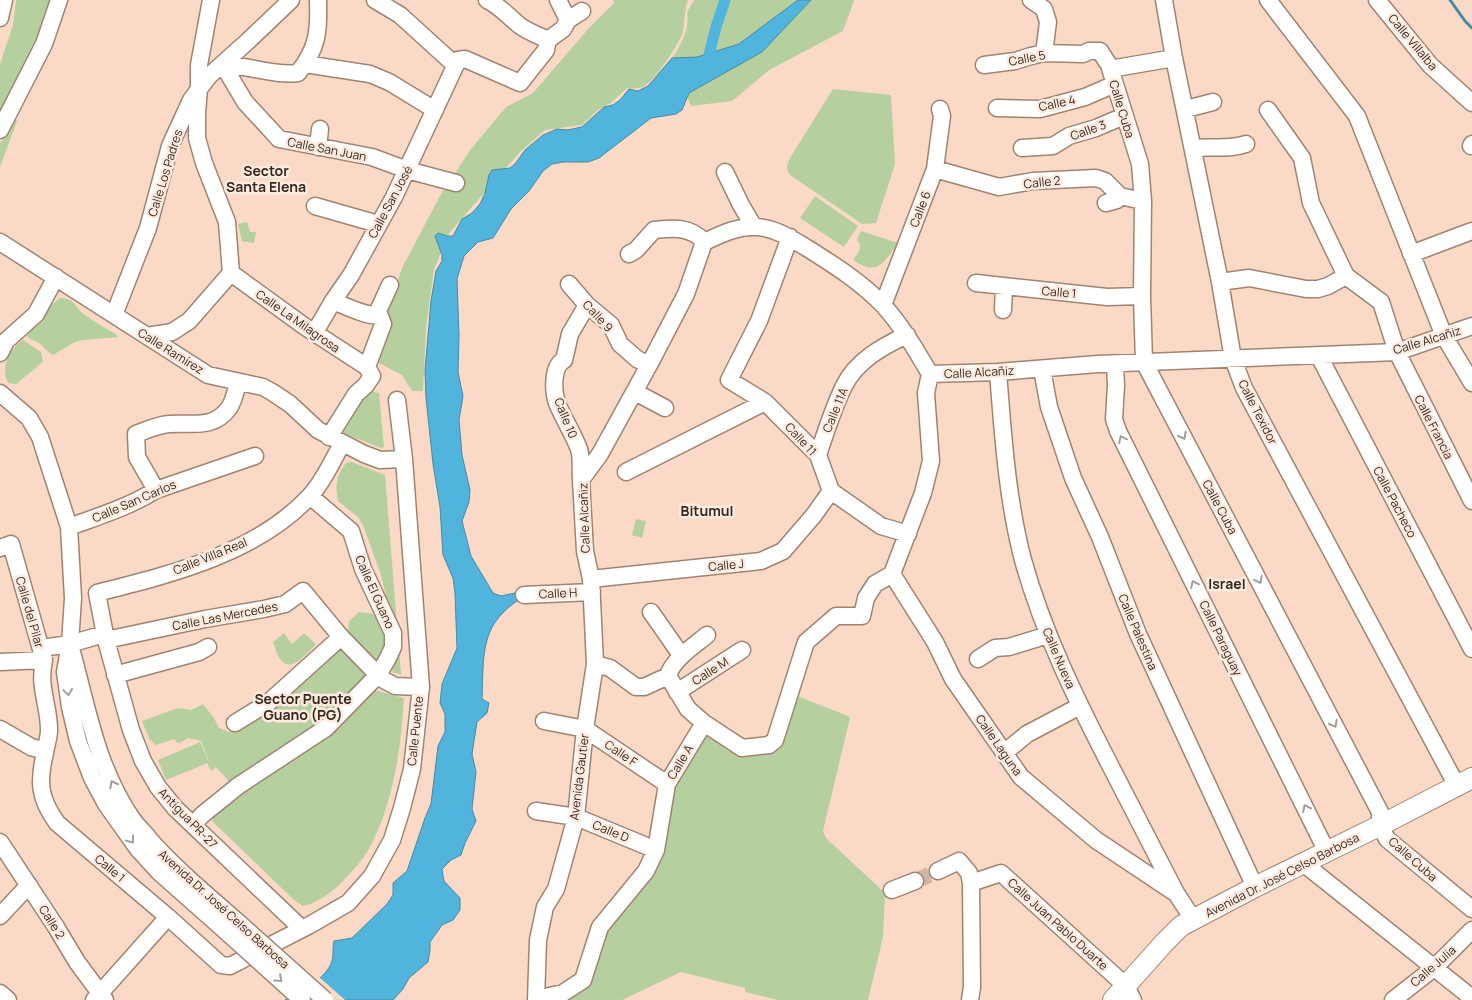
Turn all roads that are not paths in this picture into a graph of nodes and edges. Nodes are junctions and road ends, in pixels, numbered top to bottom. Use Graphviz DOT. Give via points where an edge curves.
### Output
graph roads {
  1 [pos="4,0"];
  2 [pos="59,0"];
  3 [pos="71,0"];
  4 [pos="211,0"];
  5 [pos="291,0"];
  6 [pos="318,0"];
  7 [pos="376,0"];
  8 [pos="487,0"];
  9 [pos="558,0"];
  10 [pos="1031,0"];
  11 [pos="1164,0"];
  12 [pos="1268,0"];
  13 [pos="1377,0"];
  14 [pos="0,18"];
  15 [pos="548,40"];
  16 [pos="44,44"];
  17 [pos="1100,51"];
  18 [pos="1044,53"];
  19 [pos="1174,58"];
  20 [pos="305,64"];
  21 [pos="223,65"];
  22 [pos="455,65"];
  23 [pos="984,66"];
  24 [pos="1113,77"];
  25 [pos="199,89"];
  26 [pos="1213,102"];
  27 [pos="1472,102"];
  28 [pos="997,108"];
  29 [pos="940,109"];
  30 [pos="1186,109"];
  31 [pos="435,110"];
  32 [pos="1268,110"];
  33 [pos="1124,116"];
  34 [pos="179,126"];
  35 [pos="197,127"];
  36 [pos="0,130"];
  37 [pos="320,130"];
  38 [pos="1246,144"];
  39 [pos="318,147"];
  40 [pos="1022,148"];
  41 [pos="1193,148"];
  42 [pos="407,170"];
  43 [pos="936,170"];
  44 [pos="725,172"];
  45 [pos="456,184"];
  46 [pos="1143,200"];
  47 [pos="315,206"];
  48 [pos="378,224"];
  49 [pos="754,227"];
  50 [pos="1472,231"];
  51 [pos="790,237"];
  52 [pos="0,242"];
  53 [pos="704,242"];
  54 [pos="628,254"];
  55 [pos="1410,254"];
  56 [pos="231,273"];
  57 [pos="1346,276"];
  58 [pos="56,277"];
  59 [pos="1220,282"];
  60 [pos="976,283"];
  61 [pos="570,284"];
  62 [pos="390,285"];
  63 [pos="1004,287"];
  64 [pos="1142,296"];
  65 [pos="333,301"];
  66 [pos="588,305"];
  67 [pos="882,305"];
  68 [pos="1003,310"];
  69 [pos="114,315"];
  70 [pos="379,316"];
  71 [pos="1472,326"];
  72 [pos="315,332"];
  73 [pos="907,335"];
  74 [pos="147,336"];
  75 [pos="1444,336"];
  76 [pos="0,352"];
  77 [pos="1396,352"];
  78 [pos="1319,356"];
  79 [pos="1233,359"];
  80 [pos="1144,362"];
  81 [pos="1115,364"];
  82 [pos="649,365"];
  83 [pos="367,367"];
  84 [pos="1042,369"];
  85 [pos="998,372"];
  86 [pos="930,374"];
  87 [pos="238,382"];
  88 [pos="1472,383"];
  89 [pos="635,392"];
  90 [pos="0,394"];
  91 [pos="397,400"];
  92 [pos="765,402"];
  93 [pos="665,408"];
  94 [pos="335,440"];
  95 [pos="818,455"];
  96 [pos="255,456"];
  97 [pos="404,459"];
  98 [pos="626,472"];
  99 [pos="581,480"];
  100 [pos="156,490"];
  101 [pos="831,491"];
  102 [pos="310,496"];
  103 [pos="1472,501"];
  104 [pos="69,526"];
  105 [pos="908,534"];
  106 [pos="0,548"];
  107 [pos="892,574"];
  108 [pos="591,585"];
  109 [pos="97,593"];
  110 [pos="524,595"];
  111 [pos="651,612"];
  112 [pos="707,635"];
  113 [pos="1048,635"];
  114 [pos="341,636"];
  115 [pos="105,637"];
  116 [pos="70,644"];
  117 [pos="208,647"];
  118 [pos="1472,649"];
  119 [pos="742,650"];
  120 [pos="42,654"];
  121 [pos="681,655"];
  122 [pos="978,659"];
  123 [pos="0,662"];
  124 [pos="595,664"];
  125 [pos="378,675"];
  126 [pos="115,676"];
  127 [pos="668,676"];
  128 [pos="420,687"];
  129 [pos="677,692"];
  130 [pos="1080,706"];
  131 [pos="544,721"];
  132 [pos="704,723"];
  133 [pos="235,724"];
  134 [pos="0,729"];
  135 [pos="585,729"];
  136 [pos="45,751"];
  137 [pos="1004,753"];
  138 [pos="1464,782"];
  139 [pos="667,784"];
  140 [pos="536,811"];
  141 [pos="576,817"];
  142 [pos="193,825"];
  143 [pos="1380,826"];
  144 [pos="0,842"];
  145 [pos="656,850"];
  146 [pos="1327,852"];
  147 [pos="1303,863"];
  148 [pos="938,871"];
  149 [pos="915,881"];
  150 [pos="971,883"];
  151 [pos="29,885"];
  152 [pos="1255,887"];
  153 [pos="892,890"];
  154 [pos="1176,893"];
  155 [pos="1472,909"];
  156 [pos="0,916"];
  157 [pos="168,917"];
  158 [pos="1193,919"];
  159 [pos="301,928"];
  160 [pos="234,929"];
  161 [pos="1472,930"];
  162 [pos="220,965"];
  163 [pos="1434,968"];
  164 [pos="0,993"];
  165 [pos="1124,995"];
  166 [pos="100,998"];
  167 [pos="1472,998"];
  168 [pos="536,999"];
  169 [pos="8,1000"];
  170 [pos="302,1000"];
  171 [pos="325,1000"];
  172 [pos="970,1000"];
  173 [pos="1393,1000"];
  1 -- 14 [label="street"];
  2 -- 16 [label="street"];
  3 -- 16 [label="street" via="58,34"];
  4 -- 25 [label="street, Calle Los Padres"];
  5 -- 21 [label="street"];
  6 -- 20 [label="street" via="318,38"];
  7 -- 22 [label="street" via="400,15"];
  8 -- 15 [label="street" via="518,25"];
  9 -- 15 [label="street" via="575,16"];
  10 -- 18 [label="street" via="1044,10 1048,22"];
  11 -- 19 [label="street, Calle Texidor"];
  12 -- 55 [label="street" via="1357,116"];
  13 -- 27 [label="street, Calle Villalba" via="1430,65"];
  15 -- 22 [label="street" via="546,50 520,83 466,59 458,60"];
  16 -- 36 [label="street"];
  17 -- 18 [label="street, Calle 5"];
  17 -- 24 [label="street, Calle Cuba"];
  18 -- 23 [label="street, Calle 5" via="1016,62"];
  19 -- 24 [label="street, Calle 4"];
  19 -- 30 [label="street, Calle Texidor"];
  20 -- 21 [label="street" via="298,73 286,74"];
  20 -- 31 [label="street" via="370,74"];
  21 -- 25 [label="street"];
  21 -- 39 [label="street, Calle San Juan" via="245,102 279,139"];
  22 -- 31 [label="street, Calle San José"];
  24 -- 28 [label="street, Calle 4" via="1085,97 1040,109"];
  24 -- 33 [label="street, Calle Cuba"];
  25 -- 34 [label="street, Calle Los Padres"];
  25 -- 35 [label="street"];
  26 -- 30 [label="street"];
  29 -- 43 [label="street, Calle 6"];
  30 -- 41 [label="street, Calle Texidor"];
  31 -- 42 [label="street, Calle San José"];
  32 -- 57 [label="street" via="1302,158 1311,203"];
  33 -- 40 [label="street, Calle 3" via="1069,136 1053,146"];
  33 -- 46 [label="street, Calle Cuba" via="1140,164"];
  34 -- 35 [label="street"];
  34 -- 69 [label="street, Calle Los Padres" via="170,146 148,228"];
  35 -- 56 [label="street" via="204,162 227,222"];
  37 -- 39 [label="street"];
  38 -- 41 [label="street" via="1235,148"];
  39 -- 42 [label="street, Calle San Juan" via="372,157"];
  41 -- 59 [label="street, Calle Texidor"];
  42 -- 45 [label="street, Calle San Juan"];
  42 -- 48 [label="street, Calle San José"];
  43 -- 46 [label="street, Calle 2" via="1000,187 1033,181 1096,178 1105,181 1113,199"];
  43 -- 67 [label="street, Calle 6"];
  44 -- 49 [label="street"];
  46 -- 64 [label="street, Calle Cuba"];
  47 -- 48 [label="street"];
  48 -- 65 [label="street, Calle San José"];
  49 -- 51 [label="street, Calle Alcañiz"];
  49 -- 53 [label="street, Calle Alcañiz" via="727,232"];
  50 -- 55 [label="street"];
  51 -- 67 [label="street, Calle Alcañiz" via="850,276"];
  51 -- 92 [label="street, Calle 11" via="759,321 729,380"];
  52 -- 58 [label="street, Calle Ramírez"];
  53 -- 54 [label="street" via="692,231 654,230"];
  53 -- 82 [label="street, Calle Alcañiz" via="686,294"];
  55 -- 75 [label="street"];
  56 -- 72 [label="street, Calle La Milagrosa"];
  56 -- 74 [label="street" via="190,321 172,332"];
  57 -- 59 [label="street" via="1318,289 1249,278"];
  57 -- 77 [label="street, Calle Francia" via="1381,302"];
  58 -- 69 [label="street, Calle Ramírez"];
  58 -- 76 [label="street" via="36,314 6,341"];
  59 -- 79 [label="street, Calle Texidor"];
  60 -- 63 [label="street, Calle 1"];
  61 -- 66 [label="street, Calle 9"];
  62 -- 70 [label="street" via="378,311"];
  63 -- 64 [label="street, Calle 1" via="1107,297"];
  63 -- 68 [label="street"];
  64 -- 80 [label="street, Calle Cuba"];
  65 -- 70 [label="street"];
  65 -- 72 [label="street, Calle San José"];
  66 -- 82 [label="street, Calle 9" via="611,325 620,344"];
  66 -- 99 [label="street, Calle 10" via="570,334 555,383 557,402 580,451"];
  67 -- 73 [label="street, Calle Alcañiz"];
  69 -- 74 [label="street, Calle Ramírez"];
  70 -- 83 [label="street" via="383,324"];
  71 -- 75 [label="street, Calle Alcañiz"];
  72 -- 83 [label="street, Calle La Milagrosa"];
  73 -- 86 [label="street, Calle Alcañiz"];
  73 -- 95 [label="street, Calle 11A" via="883,346 861,364 845,384"];
  74 -- 87 [label="street, Calle Ramírez" via="208,375"];
  75 -- 77 [label="street, Calle Alcañiz"];
  75 -- 88 [label="street"];
  77 -- 78 [label="street, Calle Alcañiz"];
  77 -- 103 [label="street, Calle Francia"];
  78 -- 79 [label="street, Calle Alcañiz"];
  78 -- 118 [label="street, Calle Pacheco"];
  79 -- 80 [label="street, Calle Alcañiz"];
  79 -- 138 [label="street, Calle Texidor" via="1244,388"];
  80 -- 81 [label="street, Calle Alcañiz"];
  80 -- 143 [label="street, Calle Cuba, one-way" via="1380,812"];
  81 -- 84 [label="street, Calle Alcañiz"];
  146 -- 81 [label="street, Calle Paraguay, one-way" via="1118,431 1114,419"];
  82 -- 89 [label="street, Calle Alcañiz"];
  83 -- 94 [label="street, Calle Villa Real" via="372,376 356,394"];
  84 -- 85 [label="street, Calle Alcañiz"];
  84 -- 152 [label="street, Calle Palestina" via="1048,406 1073,478 1138,634"];
  85 -- 86 [label="street, Calle Alcañiz"];
  85 -- 113 [label="street, Calle Nueva" via="1015,522 1031,587"];
  86 -- 105 [label="street" via="926,393 931,461"];
  87 -- 94 [label="street, Calle Ramírez" via="272,392"];
  87 -- 100 [label="street" via="230,407 218,419 209,423 155,426 136,434 137,457"];
  89 -- 93 [label="street"];
  89 -- 99 [label="street, Calle Alcañiz" via="600,454"];
  90 -- 104 [label="street, Avenida Dr. José Celso Barbosa" via="29,418 40,438"];
  91 -- 97 [label="street, Calle Puente"];
  92 -- 95 [label="street, Calle 11"];
  92 -- 98 [label="street"];
  94 -- 97 [label="street, Calle Ramírez" via="380,460"];
  94 -- 102 [label="street, Calle Villa Real" via="320,483"];
  95 -- 101 [label="street, Calle 11"];
  96 -- 100 [label="street, Calle San Carlos"];
  97 -- 128 [label="street, Calle Puente"];
  99 -- 108 [label="street, Calle Alcañiz" via="585,551"];
  100 -- 104 [label="street, Calle San Carlos" via="114,511"];
  101 -- 105 [label="street" via="881,526"];
  101 -- 108 [label="street, Calle J" via="783,552 761,561"];
  102 -- 109 [label="street, Calle Villa Real" via="272,527 235,548 149,580"];
  102 -- 125 [label="street, Calle El Guano" via="351,531 362,568 393,632 392,647"];
  104 -- 116 [label="street, Avenida Dr. José Celso Barbosa" via="73,598"];
  105 -- 107 [label="street"];
  106 -- 120 [label="street, Calle del Pilar" via="11,544"];
  107 -- 132 [label="street" via="875,584 866,598 862,616 836,616 806,642 774,740 769,745 742,748"];
  107 -- 137 [label="street, Calle Laguna" via="935,642 953,679"];
  108 -- 110 [label="street, Calle H"];
  108 -- 124 [label="street, Avenida Gautier"];
  109 -- 115 [label="street, Antigua PR-27"];
  111 -- 121 [label="street"];
  112 -- 121 [label="street"];
  113 -- 122 [label="street" via="995,648"];
  113 -- 130 [label="street, Calle Nueva"];
  114 -- 115 [label="street, Calle Las Mercedes" via="303,591 285,604 264,609"];
  114 -- 125 [label="street, Calle Las Mercedes"];
  114 -- 133 [label="street" via="269,702"];
  115 -- 116 [label="street"];
  115 -- 126 [label="street, Antigua PR-27"];
  116 -- 120 [label="street"];
  116 -- 160 [label="street, Avenida Dr. José Celso Barbosa" via="65,672 70,707 85,760 106,804 138,849 160,872"];
  117 -- 126 [label="street"];
  119 -- 129 [label="street, Calle M"];
  120 -- 123 [label="street"];
  120 -- 136 [label="street, Calle del Pilar" via="43,696 49,730"];
  121 -- 127 [label="street"];
  124 -- 127 [label="street" via="610,668 636,687 644,687"];
  124 -- 135 [label="street, Avenida Gautier"];
  125 -- 128 [label="street, Calle Las Mercedes" via="395,686"];
  125 -- 142 [label="street, Calle El Guano" via="326,728 238,786"];
  126 -- 142 [label="street, Antigua PR-27" via="143,761 158,787"];
  127 -- 129 [label="street"];
  128 -- 159 [label="street, Calle Puente" via="412,769 392,840 372,876 348,903"];
  129 -- 132 [label="street" via="688,709"];
  130 -- 137 [label="street" via="1027,734"];
  130 -- 154 [label="street, Calle Nueva"];
  131 -- 135 [label="street, Calle F"];
  132 -- 139 [label="street, Calle A"];
  134 -- 136 [label="street" via="31,747"];
  135 -- 139 [label="street, Calle F"];
  135 -- 141 [label="street, Avenida Gautier"];
  136 -- 157 [label="street, Calle 1" via="40,788 49,813"];
  137 -- 154 [label="street, Calle Laguna" via="1021,777 1096,840"];
  138 -- 143 [label="main road, Avenida Dr. José Celso Barbosa"];
  139 -- 145 [label="street, Calle A"];
  140 -- 141 [label="street, Calle D"];
  141 -- 145 [label="street, Calle D"];
  141 -- 168 [label="street, Avenida Gautier" via="556,890 545,907 538,940"];
  142 -- 159 [label="street, Antigua PR-27"];
  143 -- 146 [label="main road, Avenida Dr. José Celso Barbosa"];
  143 -- 155 [label="street, Calle Cuba" via="1387,839"];
  144 -- 151 [label="street, Calle 2"];
  145 -- 168 [label="street, Calle A" via="646,871 600,927 583,980 563,993"];
  146 -- 147 [label="main road, Avenida Dr. José Celso Barbosa"];
  147 -- 152 [label="main road, Avenida Dr. José Celso Barbosa"];
  147 -- 163 [label="street"];
  148 -- 150 [label="street" via="959,861 969,873"];
  149 -- 153 [label="street"];
  150 -- 165 [label="street, Calle Juan Pablo Duarte" via="1001,873"];
  150 -- 172 [label="street"];
  151 -- 156 [label="street"];
  151 -- 166 [label="street, Calle 2"];
  152 -- 158 [label="main road, Avenida Dr. José Celso Barbosa"];
  154 -- 158 [label="street, Calle Nueva"];
  157 -- 162 [label="street, Calle 1"];
  157 -- 166 [label="street"];
  158 -- 165 [label="main road, Avenida Dr. José Celso Barbosa" via="1164,942"];
  159 -- 162 [label="street, Calle Puente" via="230,966"];
  160 -- 170 [label="street, Avenida Dr. José Celso Barbosa, one-way, bridge"];
  160 -- 171 [label="street, Avenida Dr. José Celso Barbosa, bridge"];
  161 -- 163 [label="street, Calle Julia"];
  163 -- 167 [label="street"];
  163 -- 173 [label="street, Calle Julia"];
  164 -- 169 [label="street"];
}
